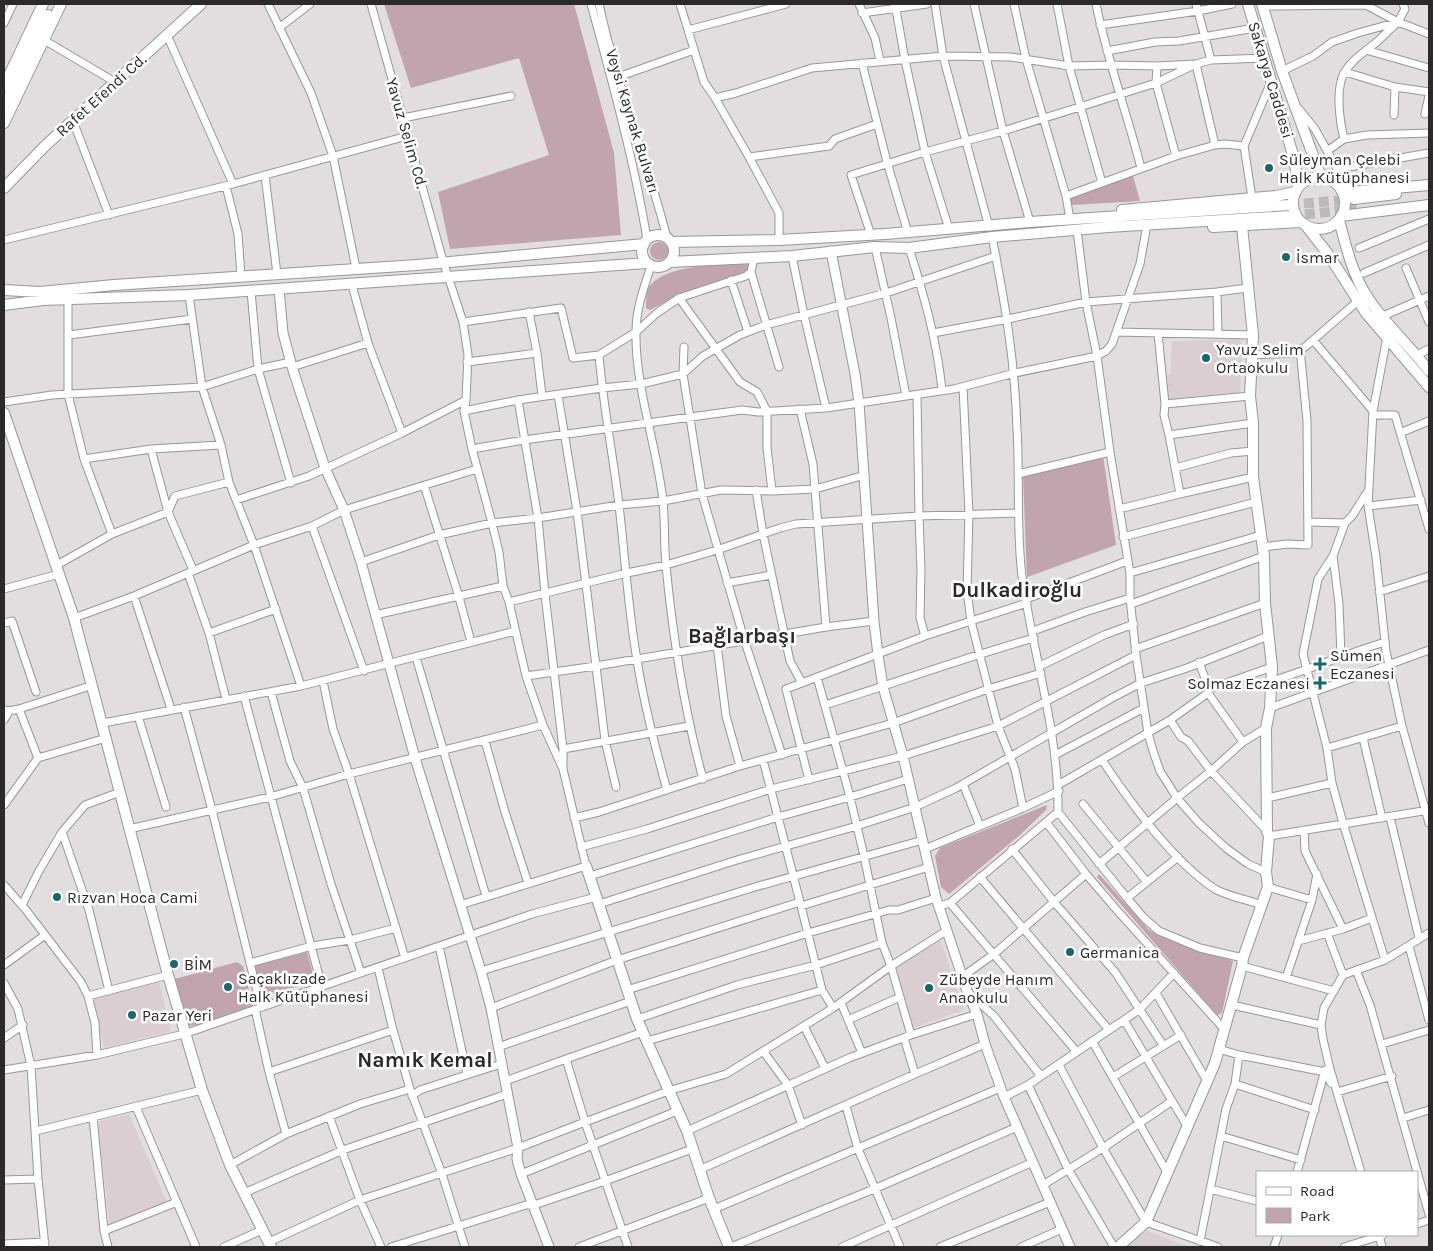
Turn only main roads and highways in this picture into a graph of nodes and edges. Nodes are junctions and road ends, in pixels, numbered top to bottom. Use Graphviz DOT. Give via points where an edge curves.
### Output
graph roads {
  1 [pos="43,4"];
  2 [pos="53,4"];
  3 [pos="61,4"];
  4 [pos="201,4"];
  5 [pos="1248,4"];
  6 [pos="1262,5"];
  7 [pos="5,79"];
  8 [pos="4,106"];
  9 [pos="4,123"];
  10 [pos="1321,177"];
  11 [pos="1429,185"];
  12 [pos="4,188"];
  13 [pos="1297,189"];
  14 [pos="1429,190"];
  15 [pos="1350,198"];
  16 [pos="1429,204"];
  17 [pos="1104,217"];
  18 [pos="1340,218"];
  19 [pos="1304,224"];
  20 [pos="1242,226"];
  21 [pos="1108,227"];
  22 [pos="669,240"];
  23 [pos="646,242"];
  24 [pos="670,262"];
  25 [pos="649,264"];
  26 [pos="4,290"];
  27 [pos="4,305"];
  28 [pos="1429,371"];
  29 [pos="1429,387"];
  30 [pos="4,413"];
  31 [pos="588,871"];
  32 [pos="270,1245"];
  33 [pos="730,1247"];
  34 [pos="1116,1247"];
  1 -- 7 [label="main road"];
  2 -- 8 [label="main road"];
  3 -- 9 [label="main road"];
  4 -- 12 [label="main road, Rafet Efendi Cd." via="46,145"];
  5 -- 13 [label="main road, Sakarya Caddesi" via="1293,155"];
  6 -- 10 [label="main road, Sakarya Caddesi"];
  10 -- 13 [label="main road" via="1306,181"];
  10 -- 15 [label="main road"];
  11 -- 15 [label="main road"];
  13 -- 17 [label="main road" via="1276,196 1130,208"];
  13 -- 19 [label="main road" via="1293,208"];
  14 -- 15 [label="main road"];
  15 -- 16 [label="main road"];
  15 -- 18 [label="main road"];
  16 -- 18 [label="main road"];
  17 -- 21 [label="main road" via="1260,207 1290,211"];
  17 -- 22 [label="main road" via="779,240"];
  18 -- 19 [label="main road" via="1325,229"];
  18 -- 28 [label="main road" via="1362,288"];
  19 -- 20 [label="main road"];
  19 -- 29 [label="main road" via="1358,301"];
  20 -- 21 [label="main road" via="1125,231"];
  20 -- 34 [label="main road" via="1253,335 1250,396 1254,477 1272,667 1266,728 1268,887 1207,1081 1146,1222"];
  21 -- 24 [label="main road" via="909,248"];
  22 -- 23 [label="main road" via="656,235"];
  22 -- 24 [label="main road" via="674,252"];
  23 -- 25 [label="main road" via="642,254"];
  23 -- 26 [label="main road" via="40,292"];
  24 -- 25 [label="main road" via="661,268"];
  25 -- 27 [label="main road"];
  30 -- 32 [label="main road" via="74,618 184,1034 230,1165"];
  31 -- 33 [label="main road" via="637,1018 687,1130 709,1198"];
}
